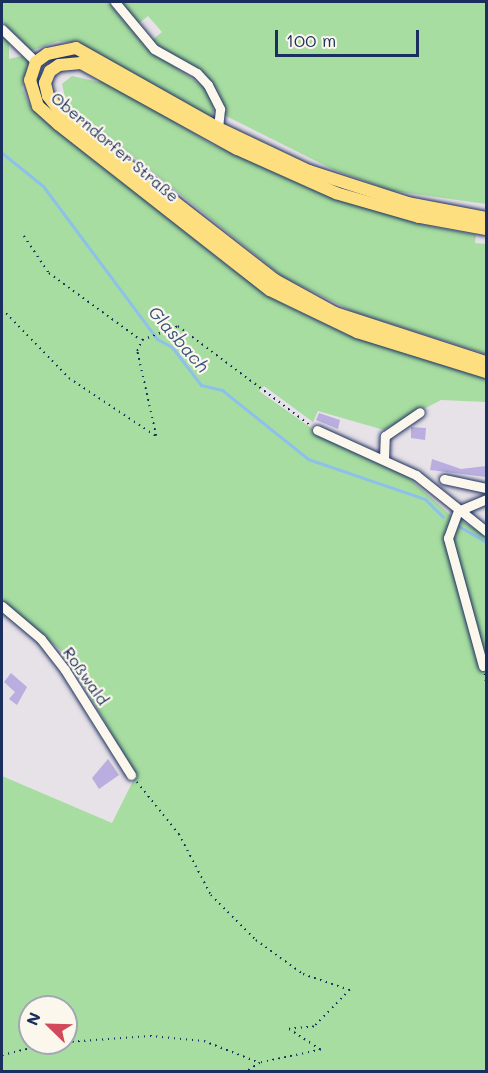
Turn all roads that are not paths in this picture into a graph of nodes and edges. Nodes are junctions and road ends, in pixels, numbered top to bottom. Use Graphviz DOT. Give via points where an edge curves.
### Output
graph roads {
  1 [pos="115,2"];
  2 [pos="2,29"];
  3 [pos="36,62"];
  4 [pos="218,128"];
  5 [pos="486,218"];
  6 [pos="486,229"];
  7 [pos="486,362"];
  8 [pos="486,372"];
  9 [pos="420,412"];
  10 [pos="317,430"];
  11 [pos="384,459"];
  12 [pos="444,479"];
  13 [pos="486,488"];
  14 [pos="486,499"];
  15 [pos="458,511"];
  16 [pos="486,531"];
  17 [pos="2,606"];
  18 [pos="483,666"];
  19 [pos="131,775"];
  1 -- 4 [label="street" via="154,49 197,73 208,86 220,109"];
  2 -- 3 [label="street"];
  3 -- 4 [label="main road" via="56,49 76,48"];
  3 -- 8 [label="main road, Oberndorfer Straße" via="30,80 38,106 135,188 270,290 357,332"];
  4 -- 5 [label="main road" via="309,171 375,194"];
  6 -- 7 [label="main road, Oberndorfer Straße" via="419,217 336,193 237,149 81,63 59,65 50,71 45,84 48,96 63,115 275,280 335,313"];
  9 -- 11 [label="street" via="387,432"];
  10 -- 11 [label="street"];
  11 -- 15 [label="street" via="416,475"];
  12 -- 13 [label="street"];
  14 -- 15 [label="street"];
  15 -- 16 [label="street"];
  15 -- 18 [label="street" via="449,529 449,550"];
  17 -- 19 [label="street, Roßwald" via="41,639 65,670"];
}
